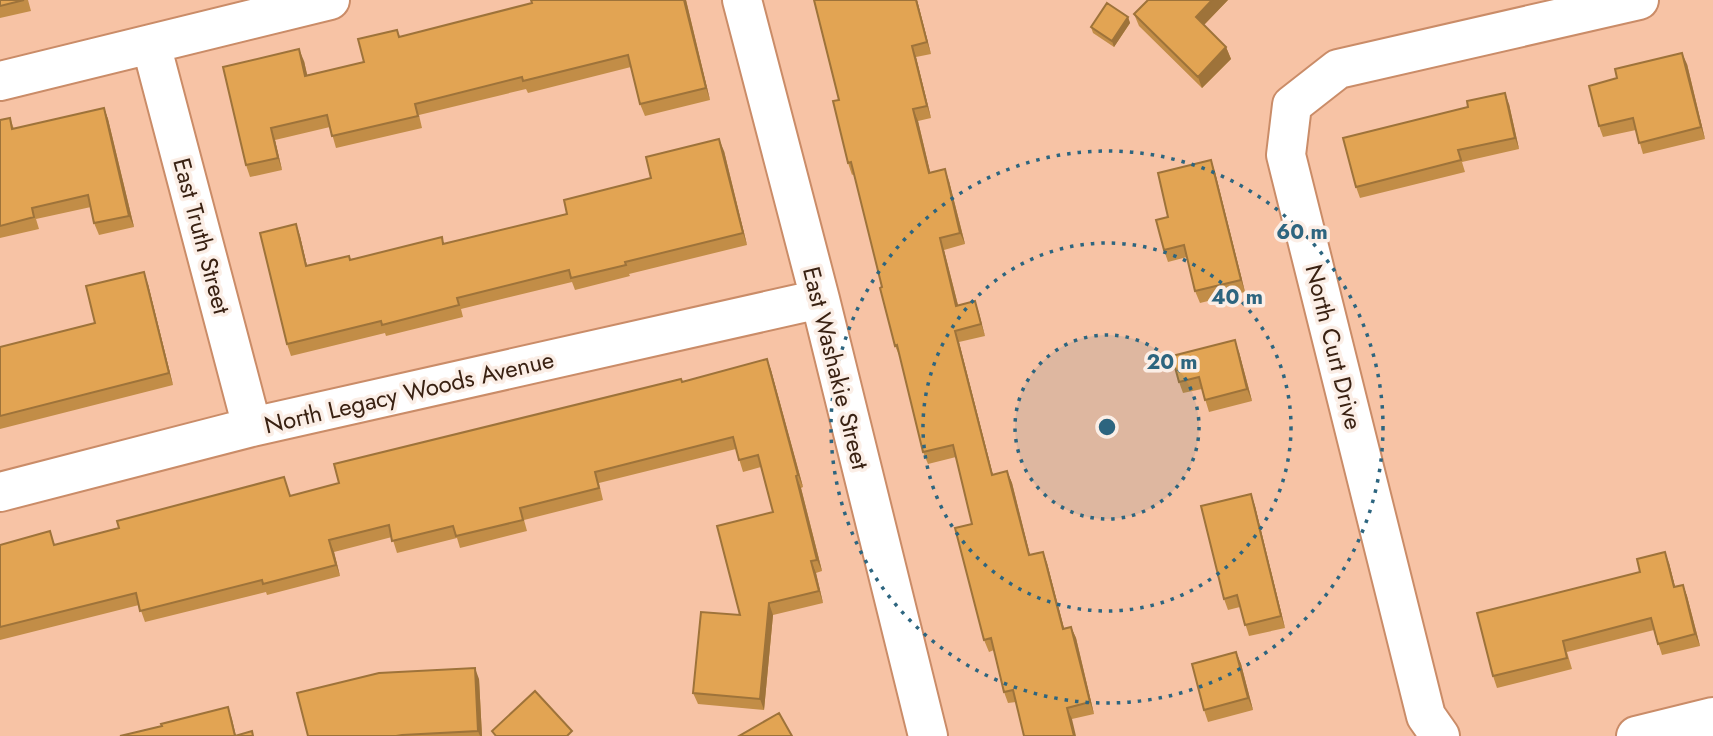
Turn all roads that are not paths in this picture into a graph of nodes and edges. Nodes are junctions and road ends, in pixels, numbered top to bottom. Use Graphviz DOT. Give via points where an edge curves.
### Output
graph roads {
  1 [pos="330,0"];
  2 [pos="742,0"];
  3 [pos="1639,0"];
  4 [pos="151,44"];
  5 [pos="0,81"];
  6 [pos="820,299"];
  7 [pos="252,427"];
  8 [pos="0,492"];
  9 [pos="1713,717"];
  10 [pos="928,736"];
  11 [pos="1440,736"];
  12 [pos="1636,736"];
  1 -- 4 [label="street"];
  2 -- 6 [label="street, East Washakie Street"];
  3 -- 11 [label="street, North Curt Drive" via="1338,69 1292,105 1286,155 1426,716"];
  4 -- 5 [label="street"];
  4 -- 7 [label="street, East Truth Street"];
  6 -- 7 [label="street, North Legacy Woods Avenue"];
  6 -- 10 [label="street, East Washakie Street"];
  7 -- 8 [label="street, North Legacy Woods Avenue"];
  9 -- 12 [label="street"];
}
